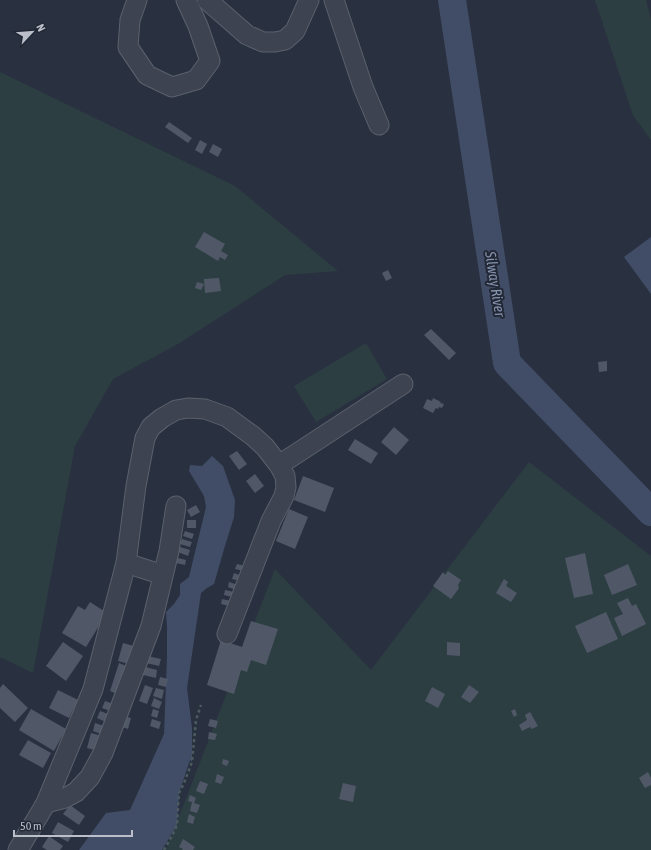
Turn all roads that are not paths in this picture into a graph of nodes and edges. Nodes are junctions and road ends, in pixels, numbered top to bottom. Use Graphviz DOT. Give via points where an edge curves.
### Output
graph roads {
  1 [pos="137,0"];
  2 [pos="186,0"];
  3 [pos="207,0"];
  4 [pos="309,0"];
  5 [pos="334,0"];
  6 [pos="379,125"];
  7 [pos="402,384"];
  8 [pos="279,465"];
  9 [pos="176,506"];
  10 [pos="126,563"];
  11 [pos="163,575"];
  12 [pos="227,634"];
  13 [pos="46,802"];
  14 [pos="18,850"];
  1 -- 2 [label="street" via="130,20 128,47 148,75 172,87 196,80 210,61"];
  3 -- 4 [label="street" via="248,35 263,42 285,40 295,31"];
  5 -- 6 [label="street" via="363,87"];
  7 -- 8 [label="street"];
  8 -- 10 [label="street" via="253,436 226,417 205,409 188,408 176,410 162,418 151,427 145,438"];
  8 -- 12 [label="street" via="285,476 284,496 266,533"];
  9 -- 11 [label="street"];
  10 -- 11 [label="street"];
  10 -- 13 [label="street" via="93,689"];
  11 -- 13 [label="street" via="151,626 103,753 90,777 76,792 65,798"];
  13 -- 14 [label="street"];
}
